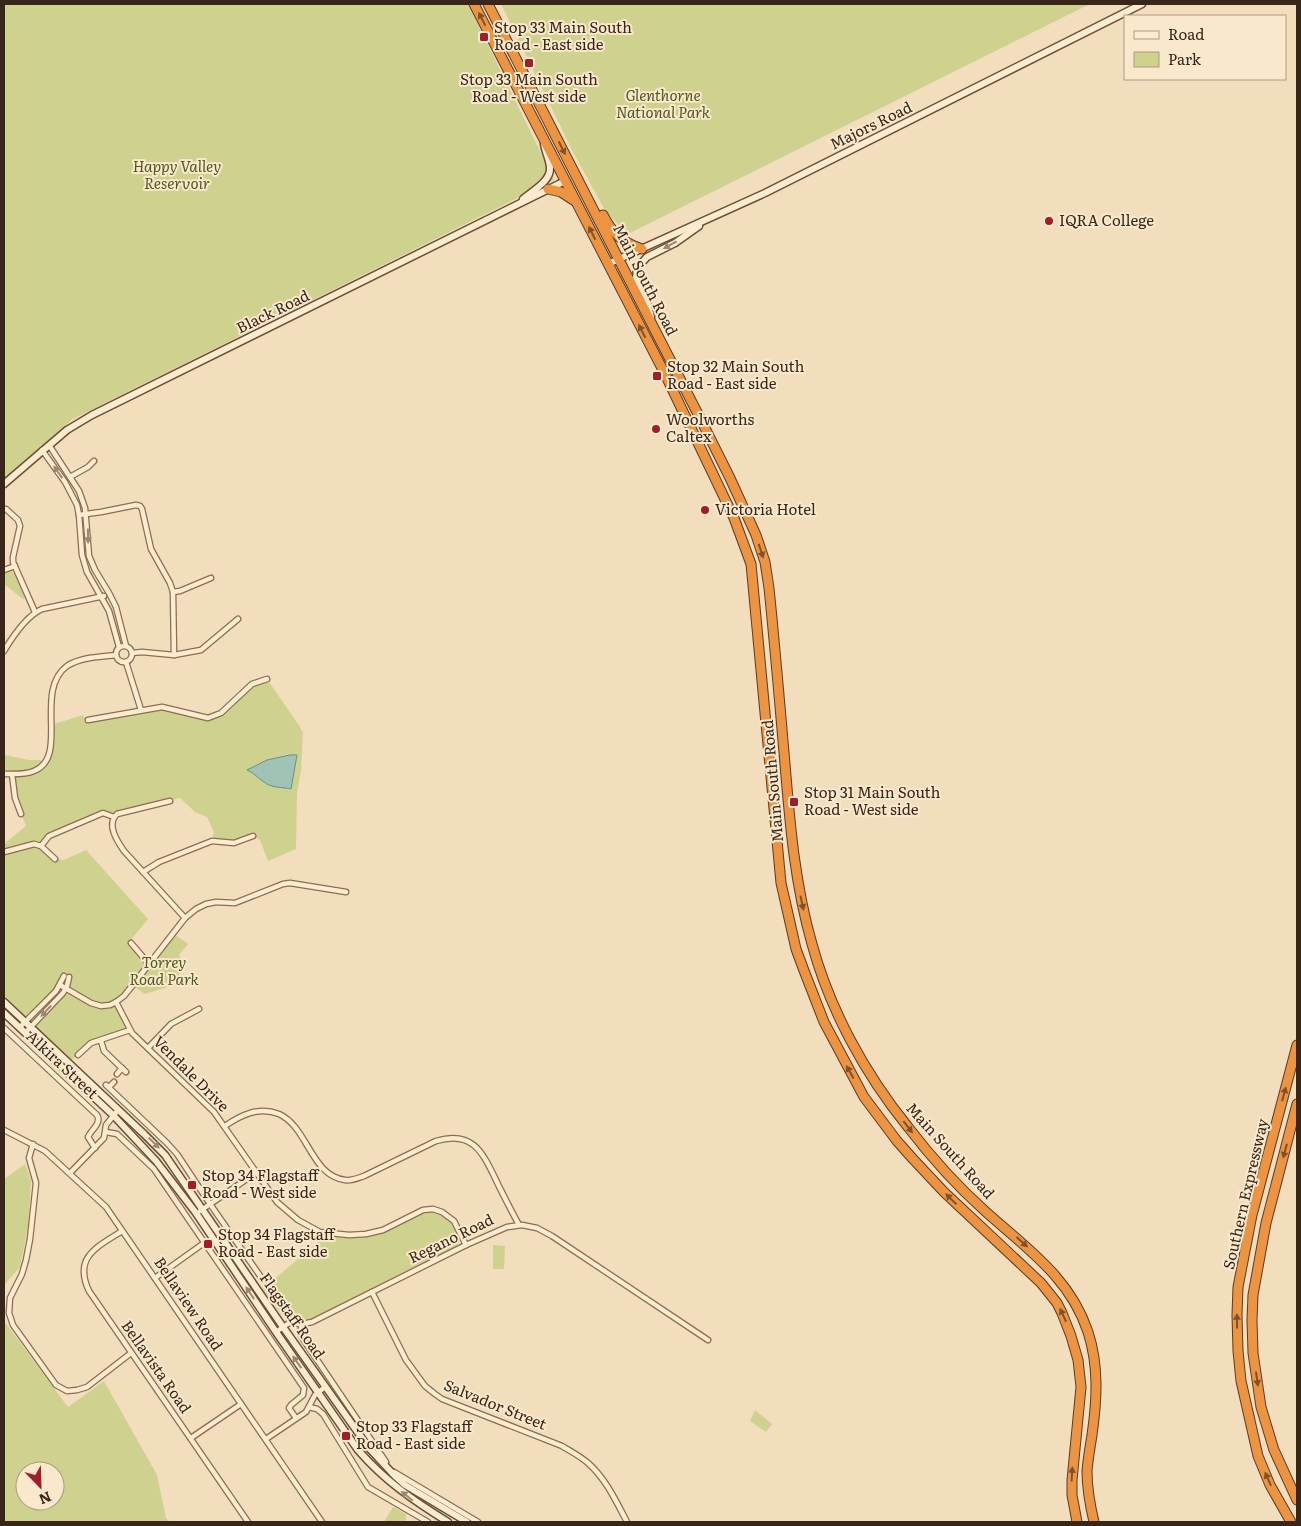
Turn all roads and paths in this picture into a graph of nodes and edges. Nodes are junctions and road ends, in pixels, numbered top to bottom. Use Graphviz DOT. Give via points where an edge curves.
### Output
graph roads {
  1 [pos="474,4"];
  2 [pos="488,4"];
  3 [pos="1142,4"];
  4 [pos="541,135"];
  5 [pos="577,175"];
  6 [pos="565,181"];
  7 [pos="548,190"];
  8 [pos="585,192"];
  9 [pos="575,201"];
  10 [pos="517,204"];
  11 [pos="710,218"];
  12 [pos="642,249"];
  13 [pos="619,259"];
  14 [pos="608,264"];
  15 [pos="653,326"];
  16 [pos="49,445"];
  17 [pos="42,450"];
  18 [pos="94,461"];
  19 [pos="70,476"];
  20 [pos="730,478"];
  21 [pos="4,484"];
  22 [pos="4,509"];
  23 [pos="79,515"];
  24 [pos="86,515"];
  25 [pos="743,540"];
  26 [pos="15,566"];
  27 [pos="4,570"];
  28 [pos="211,578"];
  29 [pos="173,592"];
  30 [pos="109,593"];
  31 [pos="102,596"];
  32 [pos="35,612"];
  33 [pos="238,619"];
  34 [pos="126,646"];
  35 [pos="119,647"];
  36 [pos="4,651"];
  37 [pos="132,653"];
  38 [pos="116,655"];
  39 [pos="174,656"];
  40 [pos="126,662"];
  41 [pos="267,679"];
  42 [pos="141,710"];
  43 [pos="88,720"];
  44 [pos="4,774"];
  45 [pos="12,774"];
  46 [pos="170,801"];
  47 [pos="21,814"];
  48 [pos="114,817"];
  49 [pos="254,836"];
  50 [pos="41,846"];
  51 [pos="4,852"];
  52 [pos="55,859"];
  53 [pos="143,872"];
  54 [pos="797,880"];
  55 [pos="781,883"];
  56 [pos="346,892"];
  57 [pos="186,918"];
  58 [pos="131,943"];
  59 [pos="149,964"];
  60 [pos="60,985"];
  61 [pos="66,988"];
  62 [pos="4,1002"];
  63 [pos="116,1002"];
  64 [pos="199,1009"];
  65 [pos="4,1013"];
  66 [pos="24,1022"];
  67 [pos="4,1028"];
  68 [pos="19,1028"];
  69 [pos="30,1028"];
  70 [pos="130,1030"];
  71 [pos="25,1033"];
  72 [pos="102,1040"];
  73 [pos="1297,1045"];
  74 [pos="148,1048"];
  75 [pos="78,1055"];
  76 [pos="117,1074"];
  77 [pos="114,1082"];
  78 [pos="1297,1104"];
  79 [pos="115,1113"];
  80 [pos="225,1126"];
  81 [pos="4,1130"];
  82 [pos="106,1132"];
  83 [pos="33,1144"];
  84 [pos="95,1148"];
  85 [pos="257,1172"];
  86 [pos="70,1173"];
  87 [pos="210,1204"];
  88 [pos="203,1209"];
  89 [pos="196,1213"];
  90 [pos="519,1225"];
  91 [pos="122,1231"];
  92 [pos="204,1243"];
  93 [pos="466,1245"];
  94 [pos="155,1278"];
  95 [pos="271,1284"];
  96 [pos="372,1292"];
  97 [pos="302,1324"];
  98 [pos="283,1327"];
  99 [pos="276,1332"];
  100 [pos="708,1340"];
  101 [pos="131,1354"];
  102 [pos="325,1387"];
  103 [pos="318,1392"];
  104 [pos="241,1404"];
  105 [pos="309,1407"];
  106 [pos="296,1418"];
  107 [pos="191,1438"];
  108 [pos="266,1439"];
  109 [pos="1297,1500"];
  110 [pos="248,1522"];
  111 [pos="322,1522"];
  112 [pos="428,1522"];
  113 [pos="448,1522"];
  114 [pos="467,1522"];
  115 [pos="478,1522"];
  116 [pos="626,1522"];
  117 [pos="1077,1522"];
  118 [pos="1094,1522"];
  119 [pos="1291,1522"];
  4 -- 1 [label="highway, Main South Road, one-way"];
  2 -- 5 [label="highway, Main South Road, one-way"];
  3 -- 11 [label="main road, Majors Road"];
  4 -- 6 [label="highway, Main South Road"];
  4 -- 10 [label="main road" via="550,166 549,175"];
  5 -- 6 [label="highway"];
  5 -- 8 [label="highway, Main South Road"];
  6 -- 7 [label="main road, Black Road"];
  6 -- 9 [label="highway, Main South Road"];
  7 -- 9 [label="highway" via="561,192"];
  7 -- 10 [label="main road, Black Road"];
  8 -- 12 [label="highway" via="623,241"];
  8 -- 13 [label="highway, Main South Road"];
  14 -- 9 [label="highway, Main South Road, one-way"];
  10 -- 16 [label="main road, Black Road" via="92,415"];
  11 -- 12 [label="main road, Majors Road"];
  11 -- 15 [label="main road, one-way" via="675,244 647,257 637,268 636,279 647,302"];
  12 -- 13 [label="main road, Majors Road"];
  13 -- 14 [label="main road, Majors Road"];
  13 -- 15 [label="highway, Main South Road"];
  25 -- 14 [label="highway, Main South Road, one-way" via="665,374"];
  15 -- 20 [label="highway, Main South Road"];
  16 -- 17 [label="main road, Black Road"];
  16 -- 19 [label="street"];
  17 -- 21 [label="main road, Black Road"];
  23 -- 17 [label="street, one-way" via="73,495"];
  18 -- 19 [label="street"];
  19 -- 24 [label="street" via="79,491"];
  20 -- 25 [label="highway" via="730,489 748,531 748,537"];
  20 -- 54 [label="highway, Main South Road, one-way" via="756,535 770,588"];
  22 -- 26 [label="street" via="18,520 20,526 13,557"];
  23 -- 24 [label="street"];
  23 -- 31 [label="street" via="82,555 87,572"];
  24 -- 29 [label="street" via="140,506 151,549"];
  24 -- 30 [label="street, one-way" via="89,556"];
  25 -- 55 [label="highway, Main South Road" via="754,584"];
  26 -- 27 [label="street"];
  26 -- 32 [label="street"];
  28 -- 29 [label="street"];
  29 -- 39 [label="street"];
  30 -- 31 [label="street"];
  30 -- 34 [label="street"];
  31 -- 32 [label="street"];
  31 -- 35 [label="street"];
  32 -- 36 [label="street"];
  33 -- 39 [label="street" via="201,650"];
  34 -- 35 [label="street"];
  34 -- 37 [label="street"];
  35 -- 38 [label="street"];
  37 -- 39 [label="street"];
  37 -- 40 [label="street"];
  38 -- 40 [label="street" via="119,661"];
  38 -- 45 [label="street" via="82,659 67,666 56,677 51,705 49,756 36,771"];
  40 -- 42 [label="street"];
  41 -- 42 [label="street" via="252,684 221,713 208,718 162,707"];
  42 -- 43 [label="street"];
  44 -- 45 [label="street"];
  45 -- 47 [label="street"];
  46 -- 48 [label="street"];
  48 -- 50 [label="street" via="103,812 49,836"];
  48 -- 53 [label="street" via="113,829 117,840"];
  49 -- 53 [label="street" via="234,843 212,841 159,862"];
  50 -- 51 [label="street" via="34,844"];
  50 -- 52 [label="street"];
  53 -- 57 [label="street"];
  54 -- 55 [label="highway"];
  54 -- 118 [label="highway, Main South Road, one-way" via="812,946 831,999 880,1088 936,1160 984,1211 1023,1243 1061,1282 1079,1310 1088,1332 1096,1371 1088,1469 1088,1493"];
  117 -- 55 [label="highway, Main South Road, one-way" via="1072,1480 1080,1372 1062,1313 1041,1283 920,1166 864,1097 816,1004 796,949"];
  56 -- 57 [label="street" via="283,884 235,903 206,904"];
  57 -- 59 [label="street"];
  58 -- 59 [label="street"];
  59 -- 63 [label="street"];
  60 -- 61 [label="street"];
  60 -- 61 [label="street" via="67,977"];
  60 -- 66 [label="street"];
  61 -- 63 [label="street" via="101,1006"];
  61 -- 69 [label="street, one-way"];
  62 -- 66 [label="main road, Flagstaff Road"];
  63 -- 70 [label="street, Vendale Drive"];
  64 -- 74 [label="street" via="171,1024"];
  65 -- 68 [label="main road, Flagstaff Road"];
  66 -- 68 [label="street"];
  66 -- 69 [label="main road, Flagstaff Road"];
  67 -- 84 [label="street, Alkira Street" via="97,1115 99,1121 88,1137"];
  68 -- 71 [label="main road, Flagstaff Road"];
  69 -- 71 [label="street"];
  69 -- 79 [label="main road, Flagstaff Road"];
  70 -- 72 [label="street"];
  70 -- 74 [label="street, Vendale Drive"];
  71 -- 79 [label="main road, Flagstaff Road"];
  72 -- 75 [label="street" via="91,1043"];
  72 -- 76 [label="street" via="104,1051 124,1070"];
  119 -- 73 [label="highway, Southern Expressway, one-way" via="1258,1456 1241,1381 1237,1315 1238,1287 1252,1215"];
  74 -- 80 [label="street, Vendale Drive"];
  77 -- 87 [label="street" via="107,1086 167,1143"];
  78 -- 109 [label="highway, Southern Expressway, one-way" via="1264,1232 1253,1294 1252,1320 1261,1407 1274,1450"];
  79 -- 82 [label="street" via="106,1125"];
  79 -- 88 [label="main road, Flagstaff Road, one-way" via="165,1155"];
  79 -- 89 [label="main road, Flagstaff Road"];
  80 -- 85 [label="street, Vendale Drive"];
  80 -- 90 [label="street" via="249,1113 273,1112 296,1126 326,1171 344,1180 364,1176 436,1141 448,1138 470,1142 480,1150"];
  81 -- 83 [label="street, Bellaview Road"];
  82 -- 84 [label="street"];
  82 -- 92 [label="street, Flagstaff Road" via="117,1134 154,1169"];
  83 -- 86 [label="street, Bellaview Road" via="46,1151"];
  83 -- 101 [label="street" via="29,1158 36,1183 30,1239 22,1274 10,1298 9,1312 13,1325 56,1385 67,1391 88,1387"];
  84 -- 86 [label="street"];
  85 -- 87 [label="street"];
  85 -- 93 [label="street, Vendale Drive" via="277,1202 298,1220 320,1232 366,1234 382,1230 423,1210 433,1209 454,1221"];
  86 -- 91 [label="street, Bellaview Road" via="106,1207"];
  87 -- 88 [label="street"];
  87 -- 95 [label="street" via="263,1280"];
  88 -- 89 [label="street"];
  88 -- 98 [label="main road, Flagstaff Road"];
  99 -- 89 [label="main road, Flagstaff Road, one-way"];
  90 -- 93 [label="street, Regano Road" via="507,1226"];
  90 -- 100 [label="street, Regano Road" via="537,1228 552,1236"];
  91 -- 94 [label="street, Bellaview Road"];
  91 -- 101 [label="street, Bellavista Road" via="97,1247 83,1268 89,1291"];
  92 -- 94 [label="street"];
  92 -- 106 [label="street, Flagstaff Road" via="304,1388 303,1396 289,1408"];
  93 -- 96 [label="street, Regano Road"];
  94 -- 104 [label="street, Bellaview Road"];
  96 -- 97 [label="street, Regano Road"];
  96 -- 116 [label="street, Salvador Street" via="406,1360 425,1386 442,1399 562,1446 583,1459 607,1484"];
  97 -- 98 [label="street, Regano Road" via="289,1323"];
  97 -- 115 [label="street" via="300,1333 303,1339 389,1467"];
  98 -- 99 [label="street, Regano Road"];
  98 -- 102 [label="main road, Flagstaff Road"];
  103 -- 99 [label="main road, Flagstaff Road, one-way"];
  101 -- 107 [label="street, Bellavista Road"];
  102 -- 103 [label="street"];
  102 -- 114 [label="main road, Flagstaff Road" via="369,1448 394,1475"];
  103 -- 105 [label="street"];
  113 -- 103 [label="main road, Flagstaff Road, one-way" via="414,1502 372,1467"];
  104 -- 107 [label="street"];
  104 -- 108 [label="street, Bellaview Road"];
  105 -- 106 [label="street"];
  105 -- 112 [label="street" via="323,1414 368,1487"];
  106 -- 108 [label="street"];
  107 -- 110 [label="street, Bellavista Road"];
  108 -- 111 [label="street, Bellaview Road"];
}
